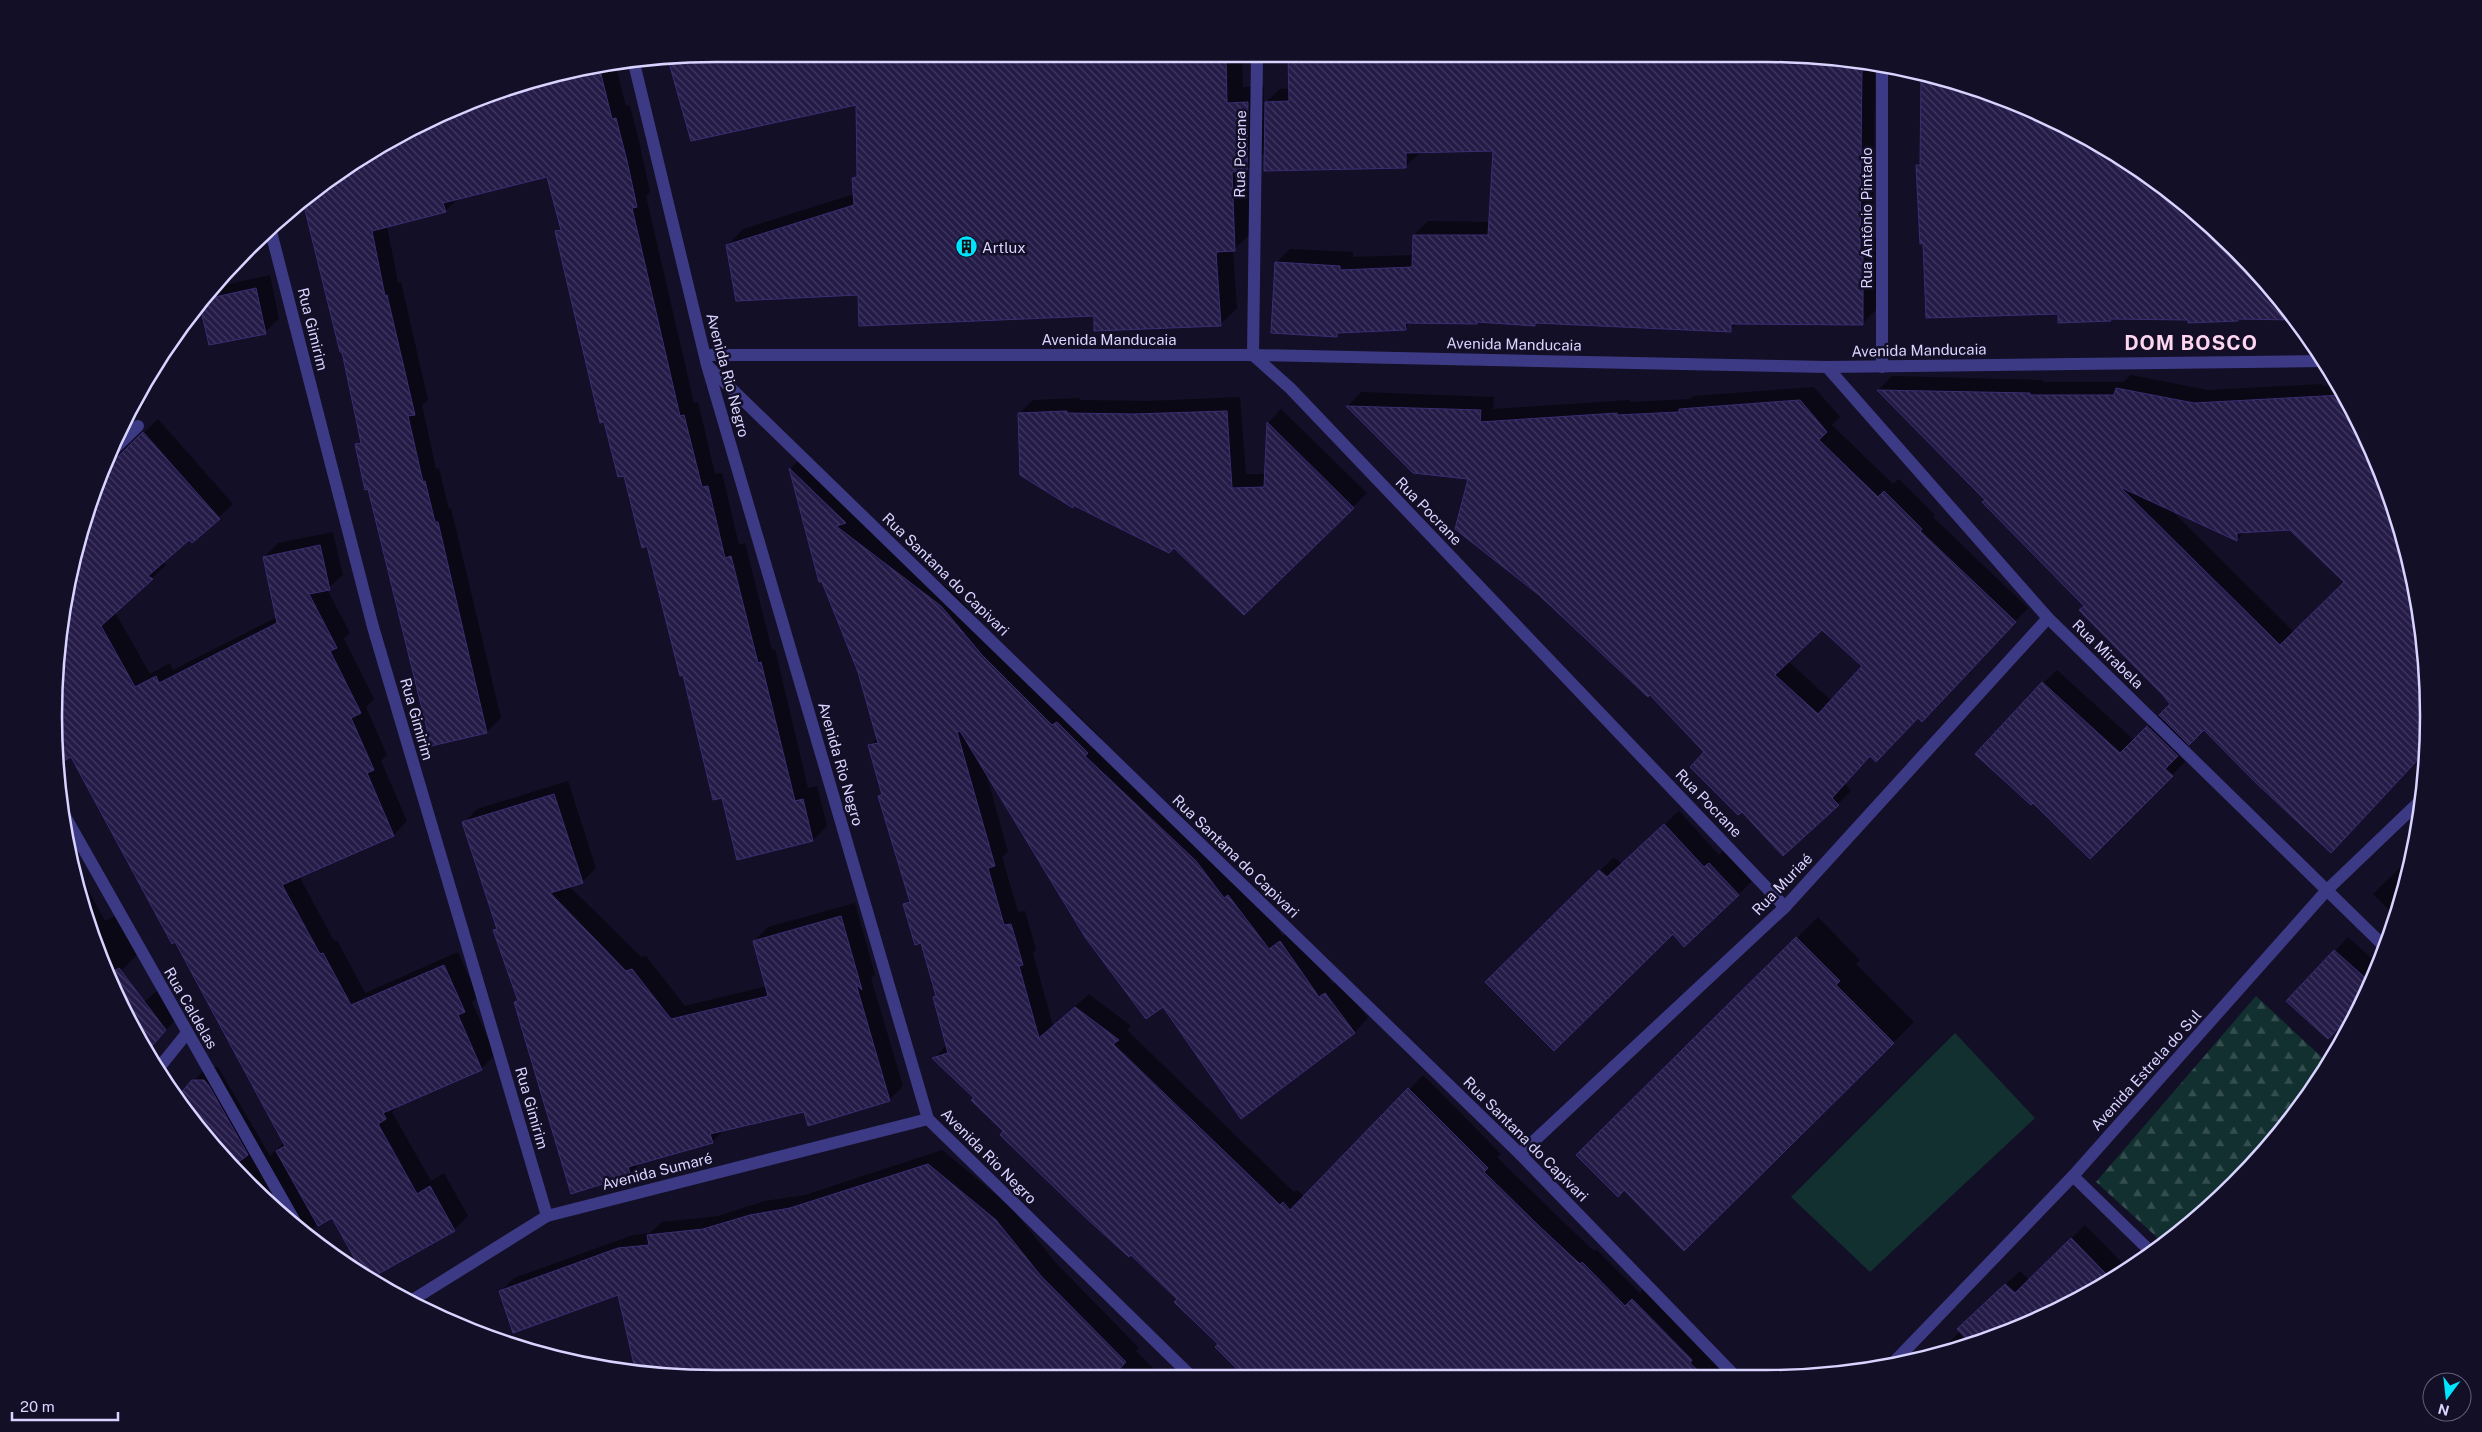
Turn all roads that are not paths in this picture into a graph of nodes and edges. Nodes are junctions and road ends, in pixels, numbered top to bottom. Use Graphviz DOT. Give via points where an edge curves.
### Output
graph roads {
  1 [pos="1258,62"];
  2 [pos="635,68"];
  3 [pos="1882,73"];
  4 [pos="272,237"];
  5 [pos="1253,355"];
  6 [pos="706,360"];
  7 [pos="2314,361"];
  8 [pos="1826,367"];
  9 [pos="1882,367"];
  10 [pos="138,426"];
  11 [pos="125,438"];
  12 [pos="2048,618"];
  13 [pos="2413,808"];
  14 [pos="73,830"];
  15 [pos="2327,890"];
  16 [pos="1786,907"];
  17 [pos="2379,941"];
  18 [pos="187,1033"];
  19 [pos="163,1063"];
  20 [pos="928,1119"];
  21 [pos="1520,1154"];
  22 [pos="2073,1176"];
  23 [pos="288,1209"];
  24 [pos="547,1216"];
  25 [pos="2146,1247"];
  26 [pos="417,1297"];
  27 [pos="1901,1355"];
  28 [pos="1185,1370"];
  29 [pos="1729,1370"];
  1 -- 5 [label="street, Rua Pocrane"];
  2 -- 6 [label="street, Avenida Rio Negro"];
  3 -- 9 [label="street, Rua Antônio Pintado"];
  4 -- 24 [label="street, Rua Gimirim" via="373,627"];
  5 -- 6 [label="street, Avenida Manducaia"];
  5 -- 8 [label="street, Avenida Manducaia"];
  5 -- 16 [label="street, Rua Pocrane" via="1290,388"];
  6 -- 20 [label="street, Avenida Rio Negro"];
  6 -- 21 [label="street, Rua Santana do Capivari"];
  7 -- 9 [label="street, Avenida Manducaia"];
  8 -- 9 [label="street, Avenida Manducaia"];
  8 -- 12 [label="street, Rua Mirabela"];
  10 -- 11 [label="street"];
  12 -- 15 [label="street, Rua Mirabela"];
  12 -- 16 [label="street, Rua Muriaé"];
  13 -- 15 [label="street, Avenida Estrela do Sul"];
  14 -- 18 [label="street, Rua Caldelas"];
  15 -- 17 [label="street, Rua Mirabela"];
  15 -- 22 [label="street, Avenida Estrela do Sul"];
  16 -- 21 [label="street, Rua Muriaé"];
  18 -- 19 [label="street"];
  18 -- 23 [label="street, Rua Caldelas"];
  20 -- 24 [label="street, Avenida Sumaré"];
  20 -- 28 [label="street, Avenida Rio Negro"];
  21 -- 29 [label="street, Rua Santana do Capivari"];
  22 -- 25 [label="street"];
  22 -- 27 [label="street, Avenida Estrela do Sul"];
  24 -- 26 [label="street, Avenida Sumaré"];
}
